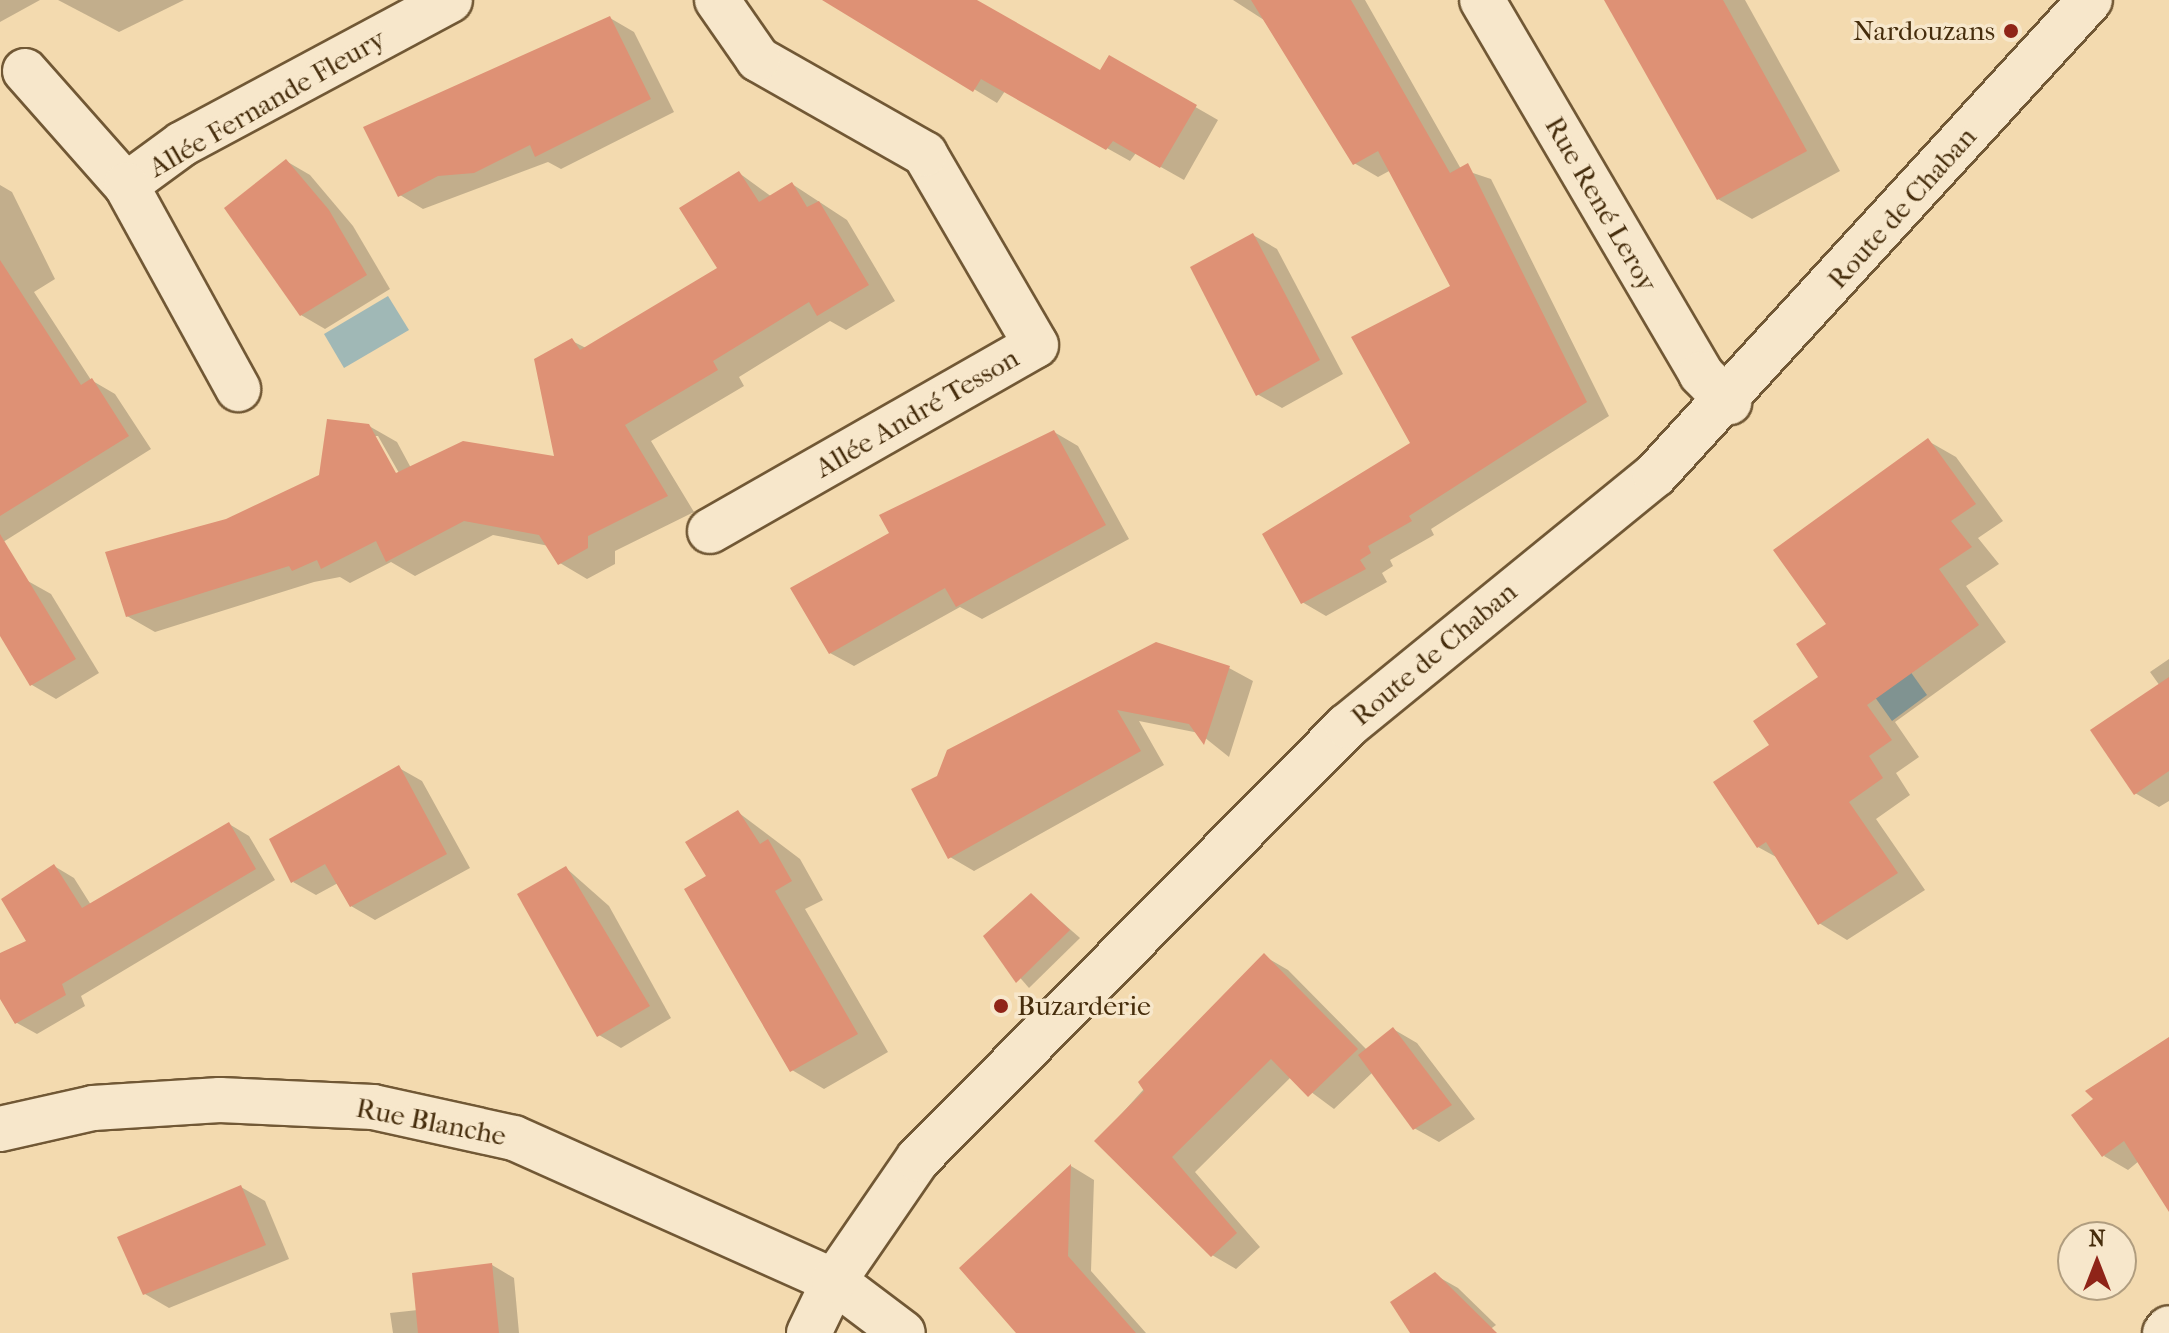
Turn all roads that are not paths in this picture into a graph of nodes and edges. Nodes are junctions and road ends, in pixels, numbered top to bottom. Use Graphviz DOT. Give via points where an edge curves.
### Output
graph roads {
  1 [pos="450,0"];
  2 [pos="717,0"];
  3 [pos="1482,0"];
  4 [pos="2090,0"];
  5 [pos="25,71"];
  6 [pos="126,185"];
  7 [pos="238,389"];
  8 [pos="1729,402"];
  9 [pos="710,531"];
  10 [pos="0,1129"];
  11 [pos="834,1281"];
  12 [pos="2169,1328"];
  13 [pos="809,1333"];
  14 [pos="903,1333"];
  15 [pos="2165,1333"];
  1 -- 6 [label="street, Allée Fernande Fleury" via="182,144"];
  2 -- 9 [label="street, Allée André Tesson" via="758,59 925,154 1036,345"];
  3 -- 8 [label="street, Rue René Leroy" via="1701,374"];
  4 -- 8 [label="street, Route de Chaban"];
  5 -- 6 [label="street, Allée Fernande Fleury"];
  6 -- 7 [label="street, Allée Fernande Fleury"];
  8 -- 11 [label="street, Route de Chaban" via="1655,475 1347,726 1198,870 918,1159"];
  10 -- 11 [label="street, Rue Blanche" via="93,1108 174,1103 373,1107 514,1138"];
  11 -- 13 [label="street, Route de Chaban"];
  11 -- 14 [label="street, Rue Blanche"];
  12 -- 15 [label="street"];
}
